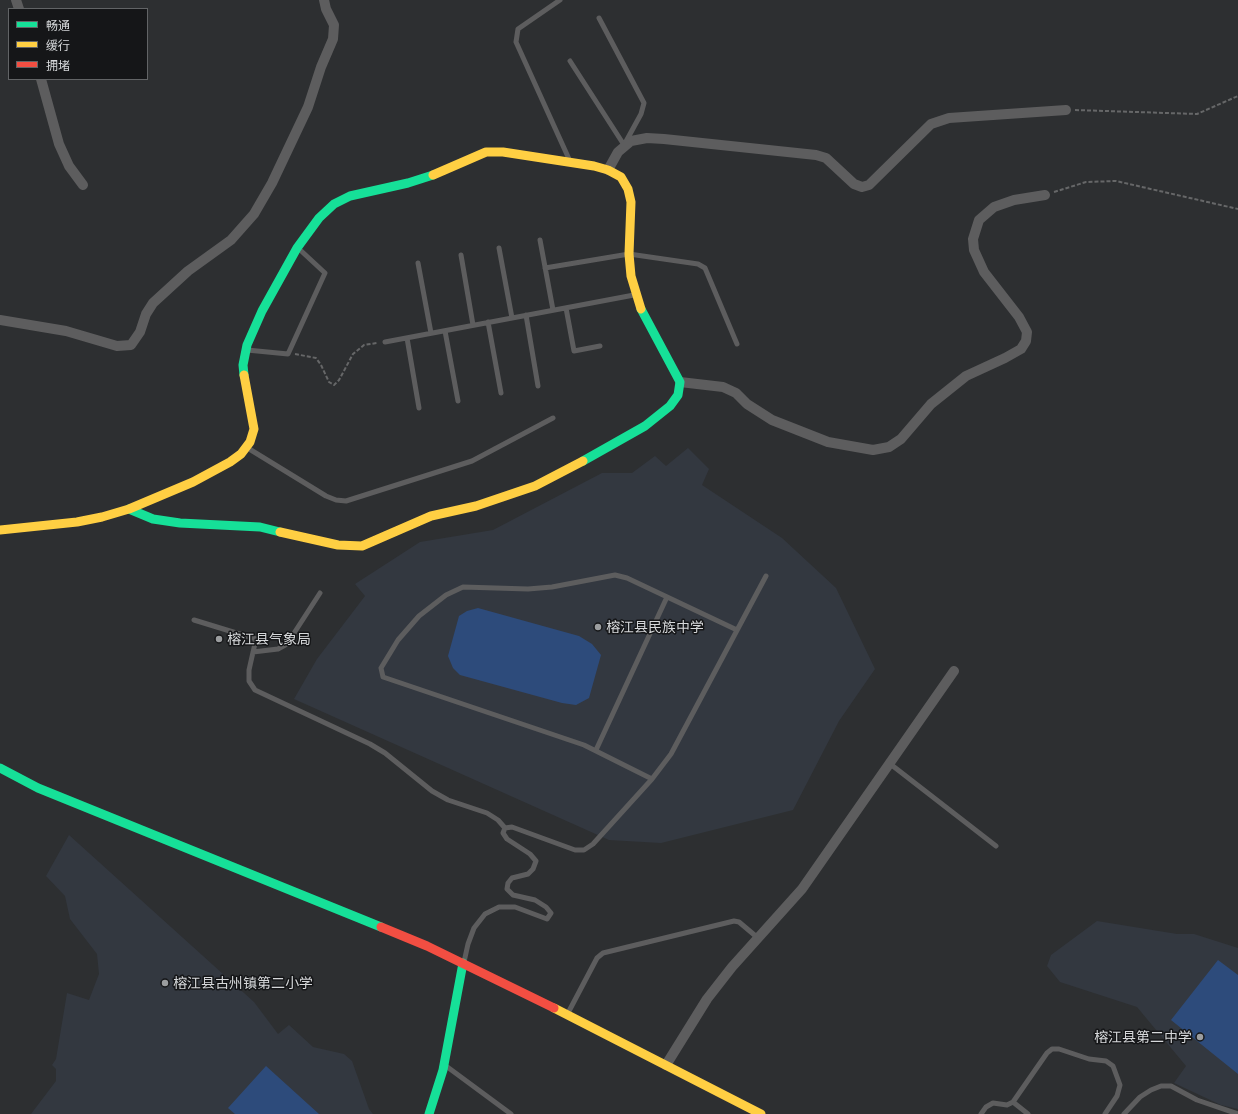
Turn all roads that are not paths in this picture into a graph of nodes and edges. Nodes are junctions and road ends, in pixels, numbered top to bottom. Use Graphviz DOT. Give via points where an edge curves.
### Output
graph roads {
  1 [pos="324,0"];
  2 [pos="560,0"];
  3 [pos="599,18"];
  4 [pos="570,61"];
  5 [pos="41,80"];
  6 [pos="1066,110"];
  7 [pos="624,145"];
  8 [pos="570,162"];
  9 [pos="608,170"];
  10 [pos="83,185"];
  11 [pos="1045,195"];
  12 [pos="540,240"];
  13 [pos="297,248"];
  14 [pos="499,248"];
  15 [pos="629,254"];
  16 [pos="461,255"];
  17 [pos="418,263"];
  18 [pos="546,268"];
  19 [pos="635,294"];
  20 [pos="566,308"];
  21 [pos="553,310"];
  22 [pos="526,315"];
  23 [pos="512,318"];
  24 [pos="0,320"];
  25 [pos="488,322"];
  26 [pos="473,325"];
  27 [pos="445,331"];
  28 [pos="431,333"];
  29 [pos="407,338"];
  30 [pos="385,342"];
  31 [pos="737,344"];
  32 [pos="600,346"];
  33 [pos="246,350"];
  34 [pos="680,382"];
  35 [pos="538,386"];
  36 [pos="501,393"];
  37 [pos="458,401"];
  38 [pos="419,408"];
  39 [pos="553,418"];
  40 [pos="246,447"];
  41 [pos="129,509"];
  42 [pos="0,530"];
  43 [pos="766,576"];
  44 [pos="320,593"];
  45 [pos="668,597"];
  46 [pos="194,620"];
  47 [pos="737,630"];
  48 [pos="253,652"];
  49 [pos="954,671"];
  50 [pos="596,750"];
  51 [pos="889,764"];
  52 [pos="0,768"];
  53 [pos="652,779"];
  54 [pos="505,828"];
  55 [pos="996,846"];
  56 [pos="758,938"];
  57 [pos="463,963"];
  58 [pos="567,1015"];
  59 [pos="444,1064"];
  60 [pos="666,1065"];
  61 [pos="1014,1102"];
  62 [pos="429,1114"];
  63 [pos="511,1114"];
  64 [pos="761,1114"];
  65 [pos="981,1114"];
  66 [pos="1028,1114"];
  67 [pos="1105,1114"];
  68 [pos="1124,1114"];
  69 [pos="1238,1114"];
  1 -- 24 [label="street" via="334,25 333,39 308,107 272,183 254,214 231,240 188,271 153,303 131,345 117,346 66,331"];
  2 -- 8 [label="lane" via="518,29 516,42"];
  3 -- 7 [label="lane" via="644,103 641,114"];
  4 -- 7 [label="lane"];
  5 -- 10 [label="street" via="59,144 69,166"];
  6 -- 7 [label="street" via="949,118 931,124 869,185 862,187 854,184 826,158 816,155 658,138 639,139"];
  7 -- 9 [label="street"];
  8 -- 9 [label="street"];
  8 -- 13 [label="street" via="503,152 486,152 408,183 367,191 334,204 319,218"];
  9 -- 15 [label="street" via="621,177 628,189 631,202"];
  11 -- 34 [label="street" via="994,206 979,220 973,239 974,250 984,272 1024,324 1027,332 1026,341 1021,349 966,376 931,404 901,439 889,447 873,450 828,442 772,420 747,404 736,393 723,387"];
  12 -- 18 [label="lane"];
  13 -- 33 [label="street" via="262,311"];
  13 -- 33 [label="lane" via="324,273 288,354"];
  14 -- 23 [label="lane"];
  15 -- 18 [label="lane"];
  15 -- 19 [label="street"];
  15 -- 31 [label="lane" via="698,264 705,268"];
  16 -- 26 [label="lane"];
  17 -- 28 [label="lane"];
  18 -- 21 [label="lane"];
  19 -- 20 [label="lane"];
  19 -- 34 [label="street"];
  20 -- 21 [label="lane"];
  20 -- 32 [label="lane" via="574,351"];
  21 -- 22 [label="lane"];
  22 -- 23 [label="lane"];
  22 -- 35 [label="lane"];
  23 -- 25 [label="lane"];
  25 -- 26 [label="lane"];
  25 -- 36 [label="lane"];
  26 -- 27 [label="lane"];
  27 -- 28 [label="lane"];
  27 -- 37 [label="lane"];
  28 -- 29 [label="lane"];
  29 -- 30 [label="lane"];
  29 -- 38 [label="lane"];
  33 -- 40 [label="street" via="243,364 244,383 254,430"];
  34 -- 41 [label="street" via="678,395 670,406 645,426 564,472 507,497 431,516 362,546 338,545 260,527 153,519"];
  39 -- 40 [label="lane" via="472,461 346,501 326,496"];
  40 -- 41 [label="street" via="230,462 193,482"];
  41 -- 42 [label="street" via="77,522"];
  43 -- 47 [label="lane"];
  44 -- 48 [label="lane" via="287,644 278,649"];
  45 -- 47 [label="lane"];
  45 -- 50 [label="lane"];
  45 -- 50 [label="lane" via="616,575 528,589 463,587 446,595 419,616 398,640 381,668 383,677"];
  46 -- 48 [label="lane" via="256,639"];
  47 -- 53 [label="lane" via="683,734"];
  48 -- 54 [label="lane" via="249,681 255,690 370,744 432,791 448,800 487,813"];
  49 -- 51 [label="street"];
  50 -- 53 [label="lane"];
  51 -- 55 [label="lane"];
  51 -- 56 [label="street" via="802,889"];
  52 -- 57 [label="street" via="38,788 390,930"];
  53 -- 54 [label="lane" via="593,844 584,850 575,850 512,828"];
  54 -- 57 [label="lane" via="503,833 507,839 536,861 528,874 512,878 507,889 513,895 535,900 551,913 547,919 515,907 499,907 485,914 474,928"];
  56 -- 58 [label="lane" via="739,922 734,921 603,953 597,958"];
  56 -- 60 [label="street" via="707,999"];
  57 -- 58 [label="street"];
  57 -- 59 [label="street"];
  58 -- 60 [label="street"];
  59 -- 62 [label="street"];
  59 -- 63 [label="lane"];
  60 -- 64 [label="street"];
  61 -- 65 [label="lane" via="1007,1105 993,1104 986,1107"];
  61 -- 66 [label="lane"];
  61 -- 67 [label="lane" via="1047,1053 1052,1049 1059,1049 1080,1057 1106,1061 1113,1066 1120,1085 1117,1096"];
  68 -- 69 [label="lane" via="1140,1097 1151,1090 1171,1086 1197,1100"];
}
